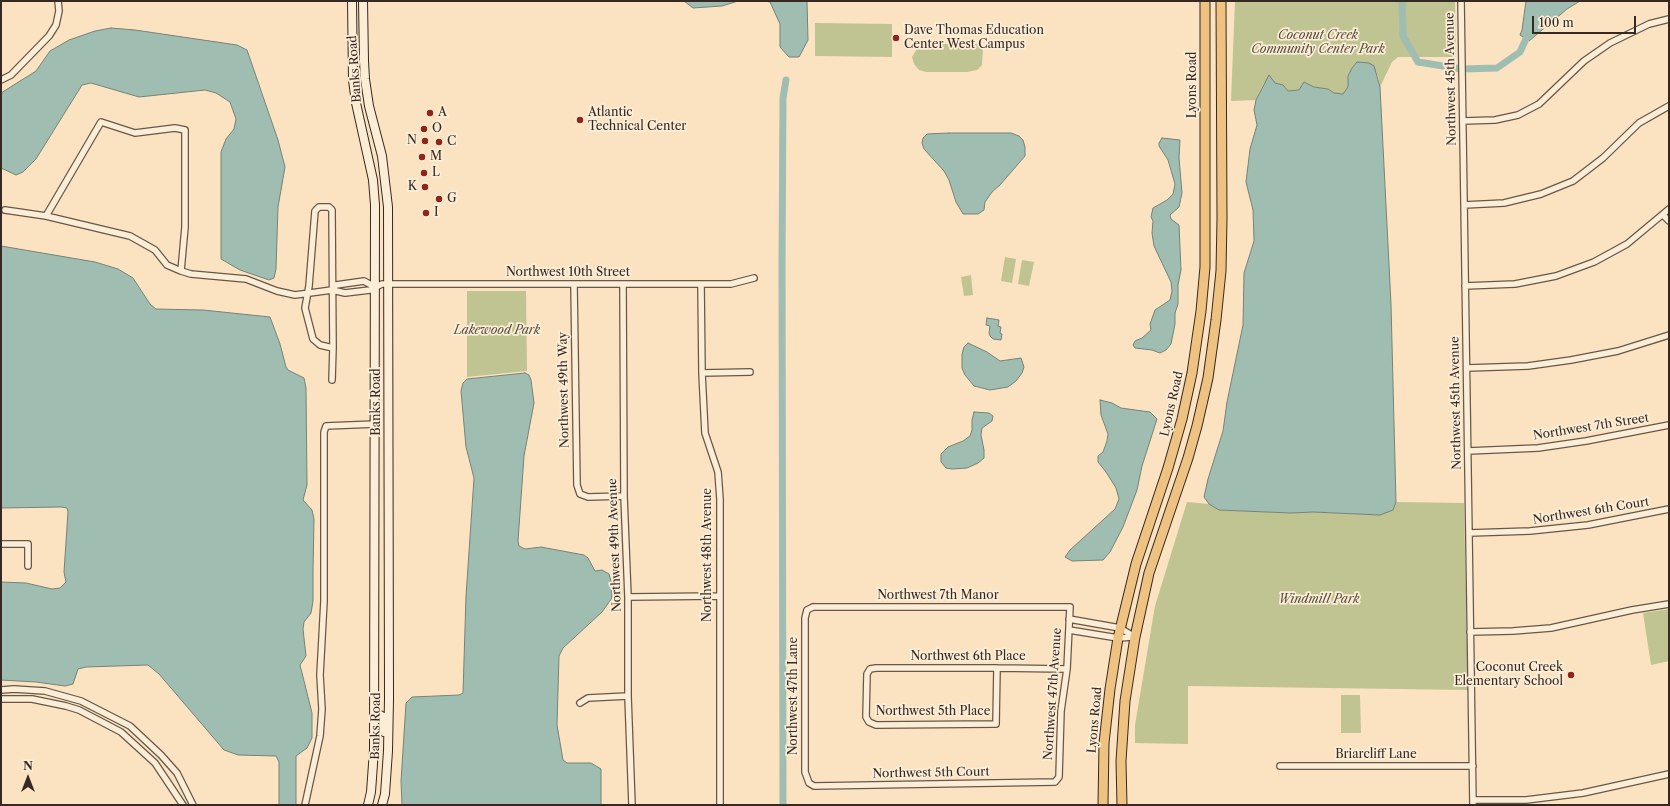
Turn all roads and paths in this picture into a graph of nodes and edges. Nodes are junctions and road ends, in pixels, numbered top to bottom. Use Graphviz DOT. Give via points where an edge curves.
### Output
graph roads {
  1 [pos="58,1"];
  2 [pos="352,1"];
  3 [pos="364,1"];
  4 [pos="1205,1"];
  5 [pos="1221,1"];
  6 [pos="1461,1"];
  7 [pos="1669,19"];
  8 [pos="1,80"];
  9 [pos="1669,106"];
  10 [pos="1463,121"];
  11 [pos="1464,205"];
  12 [pos="1669,208"];
  13 [pos="5,210"];
  14 [pos="1663,215"];
  15 [pos="46,216"];
  16 [pos="1669,221"];
  17 [pos="181,271"];
  18 [pos="754,278"];
  19 [pos="623,284"];
  20 [pos="701,284"];
  21 [pos="382,285"];
  22 [pos="574,285"];
  23 [pos="1465,286"];
  24 [pos="332,290"];
  25 [pos="308,293"];
  26 [pos="1669,335"];
  27 [pos="333,348"];
  28 [pos="1467,368"];
  29 [pos="750,372"];
  30 [pos="702,373"];
  31 [pos="332,380"];
  32 [pos="376,424"];
  33 [pos="1669,425"];
  34 [pos="1468,451"];
  35 [pos="624,496"];
  36 [pos="1669,509"];
  37 [pos="1469,533"];
  38 [pos="1,544"];
  39 [pos="28,566"];
  40 [pos="720,596"];
  41 [pos="628,597"];
  42 [pos="1669,604"];
  43 [pos="1070,607"];
  44 [pos="807,610"];
  45 [pos="1069,619"];
  46 [pos="1120,628"];
  47 [pos="1069,630"];
  48 [pos="1470,632"];
  49 [pos="1118,638"];
  50 [pos="1135,638"];
  51 [pos="997,668"];
  52 [pos="1067,669"];
  53 [pos="1,690"];
  54 [pos="628,696"];
  55 [pos="1,699"];
  56 [pos="580,704"];
  57 [pos="375,712"];
  58 [pos="869,722"];
  59 [pos="1280,766"];
  60 [pos="1473,766"];
  61 [pos="1669,774"];
  62 [pos="1055,782"];
  63 [pos="809,783"];
  64 [pos="386,785"];
  65 [pos="1473,803"];
  66 [pos="183,805"];
  67 [pos="193,805"];
  68 [pos="305,805"];
  69 [pos="368,805"];
  70 [pos="382,805"];
  71 [pos="632,805"];
  72 [pos="720,805"];
  73 [pos="1103,805"];
  74 [pos="1122,805"];
  1 -- 8 [label="street" via="56,25 49,36 11,75"];
  2 -- 21 [label="street, Banks Road" via="353,80 373,180"];
  3 -- 21 [label="street, Banks Road" via="365,79 387,188"];
  4 -- 46 [label="main road, Lyons Road" via="1206,253 1202,311 1182,419 1136,564"];
  5 -- 50 [label="main road" via="1222,219 1221,271 1216,320 1208,378 1197,426 1149,573"];
  6 -- 10 [label="street, Northwest 45th Avenue"];
  7 -- 10 [label="street" via="1649,24 1610,43 1584,61 1539,104 1518,115 1495,120"];
  9 -- 11 [label="street" via="1639,123 1603,158 1573,180 1541,194 1504,203"];
  10 -- 11 [label="street, Northwest 45th Avenue"];
  11 -- 23 [label="street, Northwest 45th Avenue"];
  12 -- 14 [label="street"];
  13 -- 15 [label="street"];
  14 -- 16 [label="street"];
  14 -- 23 [label="street" via="1627,244 1594,262 1556,276 1515,284"];
  15 -- 17 [label="street" via="130,236 155,250 167,265"];
  15 -- 17 [label="street" via="101,122 134,133 175,128 185,130 185,227"];
  17 -- 25 [label="street" via="246,279 295,295"];
  18 -- 20 [label="street, Northwest 10th Street" via="731,284"];
  19 -- 20 [label="street, Northwest 10th Street"];
  19 -- 22 [label="street, Northwest 10th Street"];
  19 -- 35 [label="street, Northwest 49th Avenue"];
  20 -- 30 [label="street, Northwest 48th Avenue"];
  21 -- 22 [label="street, Northwest 10th Street"];
  21 -- 24 [label="street" via="370,290 345,293"];
  21 -- 24 [label="street" via="364,281 336,285"];
  21 -- 32 [label="street, Banks Road"];
  21 -- 64 [label="street, Banks Road" via="389,698"];
  22 -- 35 [label="street, Northwest 49th Way" via="577,485 580,494 588,497"];
  23 -- 28 [label="street, Northwest 45th Avenue"];
  24 -- 25 [label="street"];
  24 -- 25 [label="street" via="332,210 329,207 319,207 315,211"];
  24 -- 27 [label="street"];
  25 -- 27 [label="street" via="305,308 313,339 320,345"];
  26 -- 28 [label="street" via="1618,351 1571,360 1528,366"];
  27 -- 31 [label="street"];
  28 -- 34 [label="street, Northwest 45th Avenue"];
  29 -- 30 [label="street"];
  30 -- 40 [label="street, Northwest 48th Avenue" via="705,433 718,472"];
  32 -- 57 [label="street, Banks Road"];
  32 -- 68 [label="street" via="326,426 324,432 324,601 320,675 322,710 320,736"];
  33 -- 34 [label="street, Northwest 7th Street" via="1538,448"];
  34 -- 37 [label="street, Northwest 45th Avenue"];
  35 -- 41 [label="street, Northwest 49th Avenue"];
  36 -- 37 [label="street, Northwest 6th Court" via="1588,525 1530,531"];
  37 -- 48 [label="street, Northwest 45th Avenue"];
  38 -- 39 [label="street" via="28,544"];
  40 -- 41 [label="street"];
  40 -- 72 [label="street, Northwest 48th Avenue"];
  41 -- 54 [label="street, Northwest 49th Avenue"];
  42 -- 48 [label="street" via="1551,628 1513,632"];
  43 -- 44 [label="street, Northwest 7th Manor" via="813,607"];
  43 -- 45 [label="street, Northwest 47th Avenue"];
  44 -- 63 [label="street, Northwest 47th Lane" via="805,772"];
  45 -- 46 [label="street"];
  45 -- 47 [label="street, Northwest 47th Avenue"];
  46 -- 49 [label="main road, Lyons Road"];
  46 -- 50 [label="street"];
  47 -- 49 [label="street"];
  47 -- 52 [label="street, Northwest 47th Avenue"];
  48 -- 60 [label="street, Northwest 45th Avenue"];
  49 -- 50 [label="street"];
  49 -- 73 [label="main road, Lyons Road" via="1104,743"];
  50 -- 74 [label="main road" via="1125,701 1121,760"];
  51 -- 52 [label="street, Northwest 6th Place"];
  51 -- 58 [label="street, Northwest 6th Place" via="870,669 867,674 866,717"];
  51 -- 58 [label="street, Northwest 5th Place" via="996,724 876,725"];
  52 -- 62 [label="street, Northwest 47th Avenue" via="1061,711 1059,777"];
  53 -- 67 [label="street" via="45,691 81,701 130,726 177,773"];
  54 -- 56 [label="street" via="588,698"];
  54 -- 71 [label="street, Northwest 49th Avenue"];
  55 -- 66 [label="street" via="44,701 79,710 121,732 155,763"];
  57 -- 64 [label="street" via="383,717 383,763"];
  57 -- 69 [label="street, Banks Road" via="371,792"];
  59 -- 60 [label="street, Briarcliff Lane"];
  60 -- 65 [label="street, Northwest 45th Avenue"];
  61 -- 65 [label="street" via="1583,793"];
  62 -- 63 [label="street, Northwest 5th Court" via="814,786"];
  64 -- 70 [label="street, Banks Road"];
}
